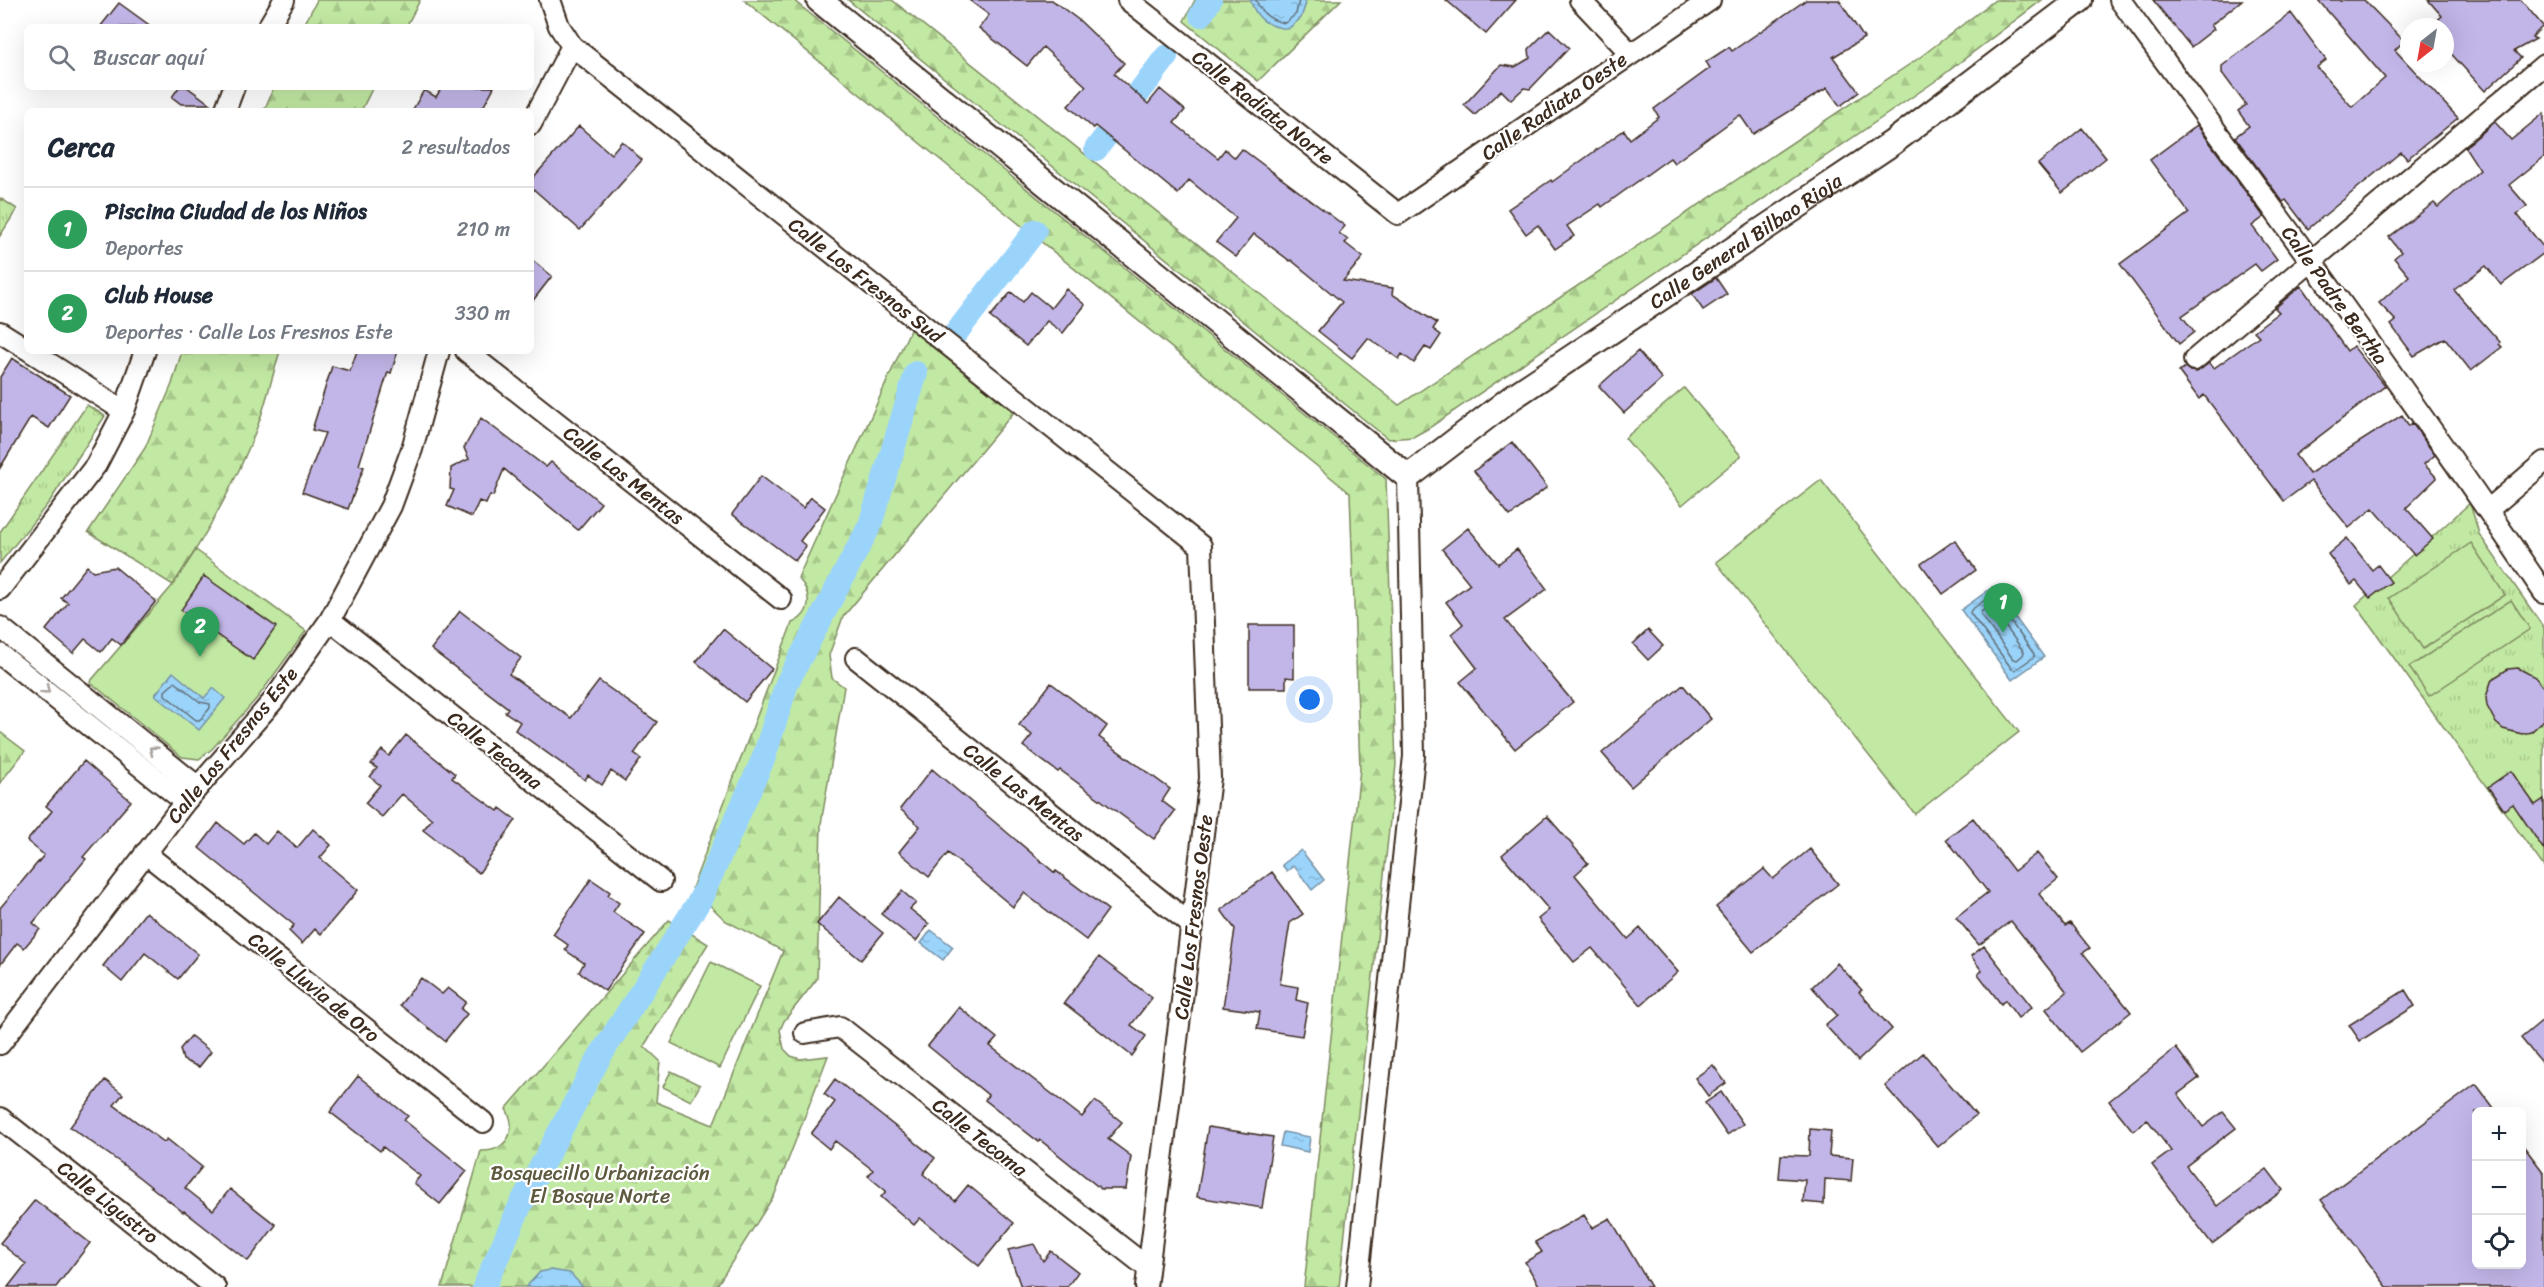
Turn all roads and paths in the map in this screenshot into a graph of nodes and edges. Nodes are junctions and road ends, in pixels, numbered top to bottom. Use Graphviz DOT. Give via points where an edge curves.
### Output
graph roads {
  1 [pos="284,0"];
  2 [pos="550,0"];
  3 [pos="819,0"];
  4 [pos="1128,0"];
  5 [pos="1580,0"];
  6 [pos="1710,0"];
  7 [pos="2080,0"];
  8 [pos="2120,0"];
  9 [pos="270,24"];
  10 [pos="572,46"];
  11 [pos="1630,53"];
  12 [pos="2544,65"];
  13 [pos="233,90"];
  14 [pos="226,108"];
  15 [pos="534,118"];
  16 [pos="1398,214"];
  17 [pos="2311,261"];
  18 [pos="0,332"];
  19 [pos="24,347"];
  20 [pos="35,354"];
  21 [pos="144,354"];
  22 [pos="439,354"];
  23 [pos="470,354"];
  24 [pos="2194,360"];
  25 [pos="124,411"];
  26 [pos="2544,462"];
  27 [pos="1408,477"];
  28 [pos="2488,510"];
  29 [pos="1201,546"];
  30 [pos="0,589"];
  31 [pos="2544,593"];
  32 [pos="781,599"];
  33 [pos="330,620"];
  34 [pos="0,627"];
  35 [pos="0,654"];
  36 [pos="856,658"];
  37 [pos="198,787"];
  38 [pos="185,802"];
  39 [pos="145,853"];
  40 [pos="661,881"];
  41 [pos="1193,926"];
  42 [pos="806,1033"];
  43 [pos="0,1044"];
  44 [pos="0,1118"];
  45 [pos="483,1122"];
  46 [pos="1147,1278"];
  47 [pos="215,1287"];
  48 [pos="1357,1287"];
  1 -- 9 [label="street"];
  2 -- 10 [label="street, Calle Los Fresnos Sud" via="559,26"];
  3 -- 27 [label="street"];
  4 -- 16 [label="street, Calle Radiata Norte"];
  5 -- 11 [label="street"];
  6 -- 11 [label="street, Calle Radiata Oeste"];
  7 -- 27 [label="street, Calle General Bilbao Rioja" via="1892,143 1514,396"];
  8 -- 17 [label="street, Calle Padre Bertha"];
  10 -- 15 [label="street"];
  10 -- 29 [label="street, Calle Los Fresnos Sud"];
  11 -- 16 [label="street, Calle Radiata Oeste"];
  12 -- 17 [label="street"];
  13 -- 14 [label="street"];
  17 -- 24 [label="street"];
  17 -- 28 [label="street, Calle Padre Bertha"];
  18 -- 19 [label="street"];
  20 -- 25 [label="street"];
  21 -- 25 [label="street"];
  22 -- 33 [label="street, Calle Los Fresnos Este" via="391,506"];
  23 -- 32 [label="street, Calle Las Mentas"];
  25 -- 30 [label="street" via="96,465"];
  26 -- 28 [label="street"];
  27 -- 48 [label="street" via="1414,756"];
  28 -- 31 [label="street, Calle Padre Bertha"];
  29 -- 41 [label="street, Calle Los Fresnos Oeste" via="1210,778"];
  33 -- 37 [label="street, Calle Los Fresnos Este" via="273,701"];
  33 -- 40 [label="street, Calle Tecoma"];
  37 -- 34 [label="street, one-way"];
  35 -- 38 [label="street, one-way"];
  36 -- 41 [label="street, Calle Las Mentas"];
  37 -- 38 [label="street, Calle Los Fresnos Este"];
  38 -- 39 [label="street, Calle Los Fresnos Este"];
  39 -- 43 [label="street, Calle Los Fresnos Este"];
  39 -- 45 [label="street, Calle Lluvia de Oro"];
  41 -- 46 [label="street, Calle Los Fresnos Oeste"];
  42 -- 46 [label="street, Calle Tecoma" via="840,1027"];
  44 -- 47 [label="street, Calle Ligustro"];
}
